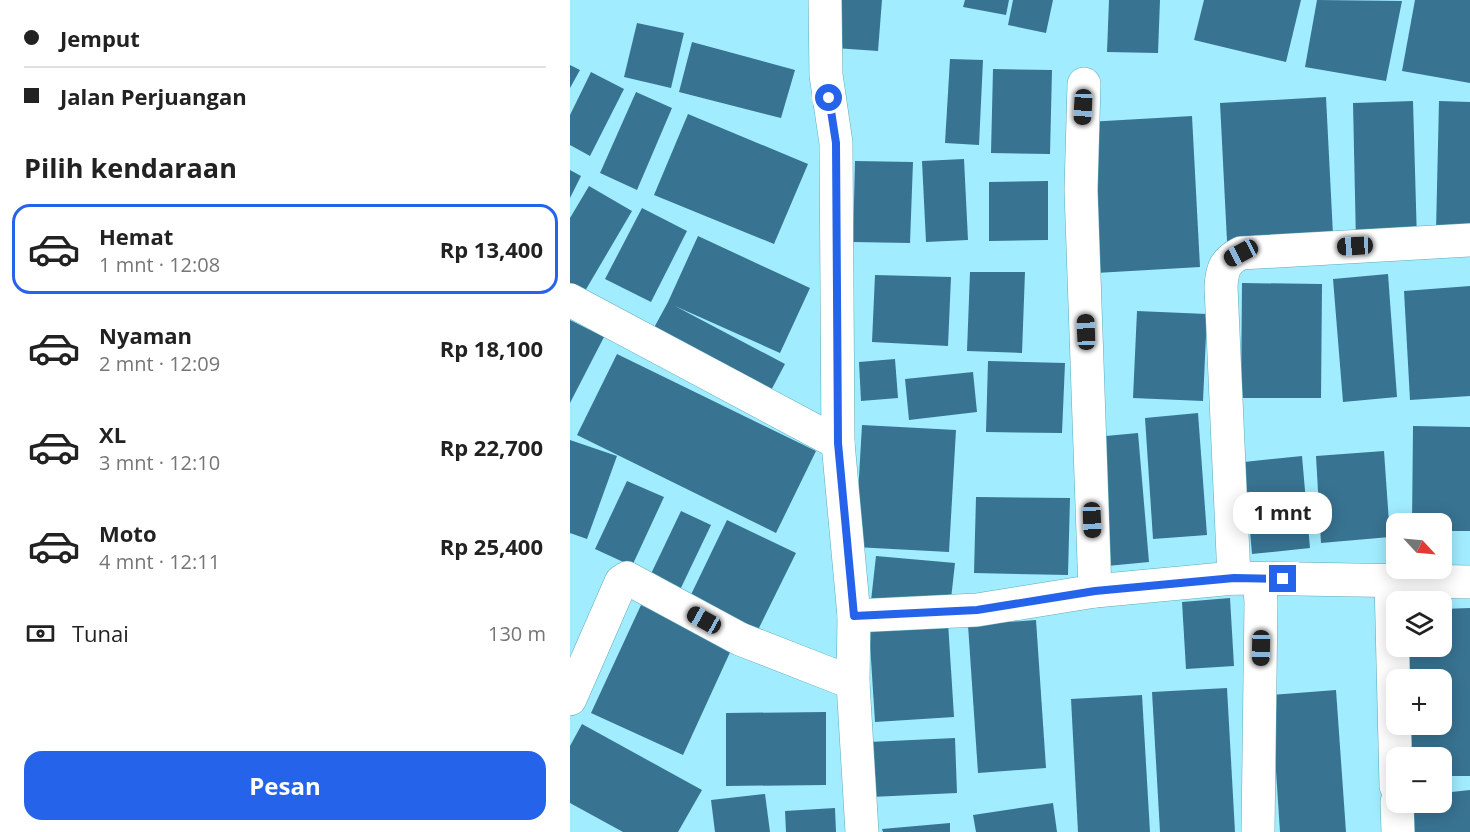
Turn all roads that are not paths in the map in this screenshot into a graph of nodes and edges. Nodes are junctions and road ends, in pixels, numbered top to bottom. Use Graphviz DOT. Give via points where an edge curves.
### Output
graph roads {
  1 [pos="825,0"];
  2 [pos="1084,84"];
  3 [pos="1470,240"];
  4 [pos="570,300"];
  5 [pos="838,443"];
  6 [pos="1246,578"];
  7 [pos="1391,581"];
  8 [pos="1470,582"];
  9 [pos="1095,591"];
  10 [pos="854,616"];
  11 [pos="853,683"];
  12 [pos="570,699"];
  13 [pos="1395,747"];
  14 [pos="1397,813"];
  15 [pos="862,832"];
  16 [pos="1258,832"];
  17 [pos="1398,832"];
  1 -- 5 [label="street" via="826,75 836,143"];
  2 -- 9 [label="street" via="1081,190"];
  3 -- 6 [label="street" via="1241,253 1224,265 1221,287"];
  4 -- 5 [label="street"];
  5 -- 10 [label="street"];
  6 -- 7 [label="street"];
  6 -- 9 [label="street"];
  6 -- 16 [label="street" via="1261,602"];
  7 -- 8 [label="street"];
  7 -- 13 [label="street"];
  9 -- 10 [label="street" via="977,610"];
  10 -- 11 [label="street"];
  11 -- 12 [label="street" via="740,639 627,578 621,582"];
  11 -- 15 [label="street"];
  14 -- 17 [label="street"];
}
